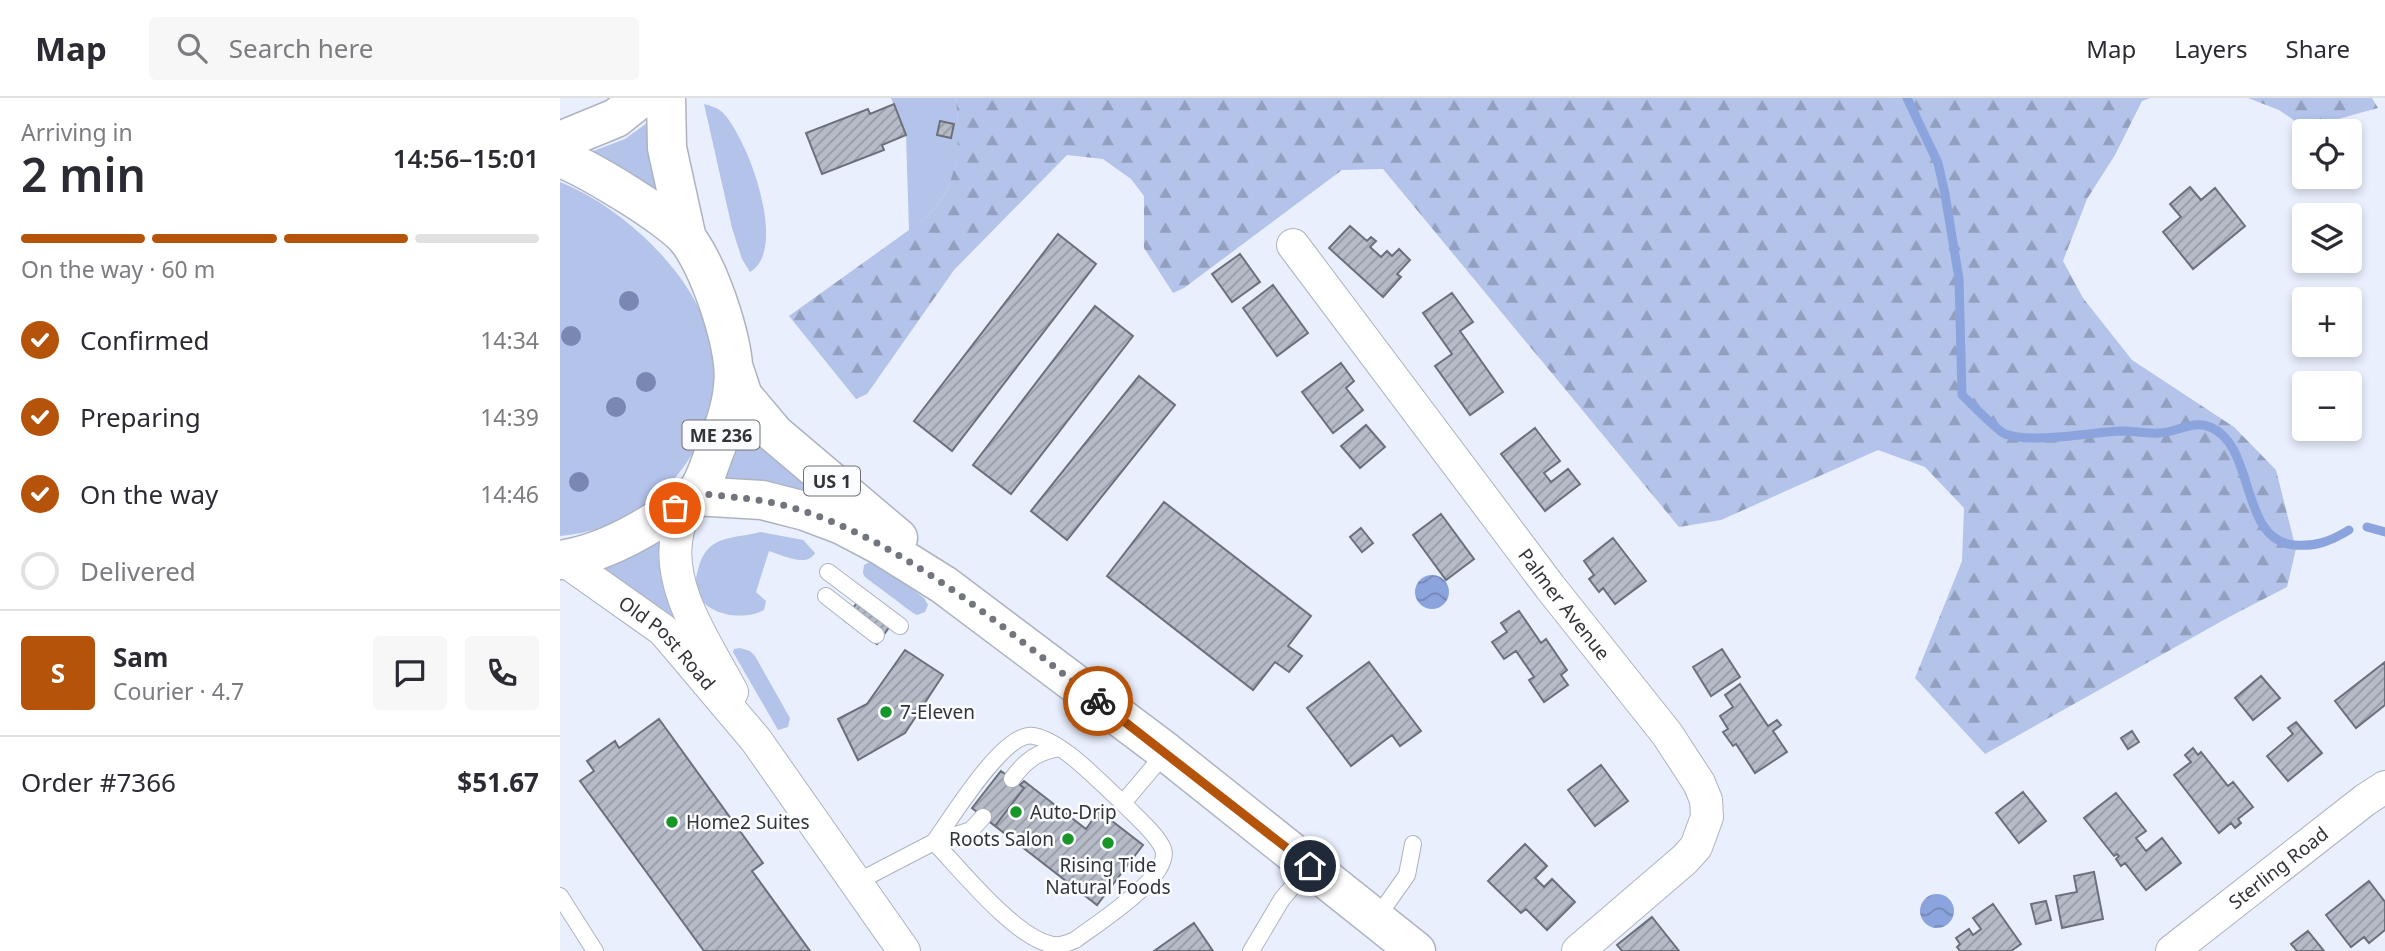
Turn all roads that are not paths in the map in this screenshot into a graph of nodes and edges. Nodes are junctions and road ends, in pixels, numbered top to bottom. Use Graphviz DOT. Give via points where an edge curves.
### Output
graph roads {
  1 [pos="641,98"];
  2 [pos="666,98"];
  3 [pos="560,141"];
  4 [pos="560,158"];
  5 [pos="687,239"];
  6 [pos="1293,245"];
  7 [pos="734,369"];
  8 [pos="692,497"];
  9 [pos="562,560"];
  10 [pos="828,572"];
  11 [pos="944,585"];
  12 [pos="826,597"];
  13 [pos="900,626"];
  14 [pos="876,635"];
  15 [pos="757,740"];
  16 [pos="1060,748"];
  17 [pos="1166,752"];
  18 [pos="1012,779"];
  19 [pos="2385,787"];
  20 [pos="1123,803"];
  21 [pos="984,817"];
  22 [pos="934,842"];
  23 [pos="1413,845"];
  24 [pos="1310,866"];
  25 [pos="857,882"];
  26 [pos="560,897"];
  27 [pos="1377,919"];
  28 [pos="594,951"];
  29 [pos="904,951"];
  30 [pos="1251,951"];
  31 [pos="1416,951"];
  32 [pos="1578,951"];
  33 [pos="2172,951"];
  1 -- 3 [label="main road" via="616,118"];
  2 -- 5 [label="main road" via="667,148"];
  4 -- 5 [label="main road" via="614,186"];
  5 -- 7 [label="main road, US 1" via="723,317"];
  6 -- 32 [label="street, Palmer Avenue" via="1550,587 1667,734 1706,800 1707,817 1696,847"];
  7 -- 8 [label="main road, ME 236" via="725,424"];
  7 -- 11 [label="main road, US 1" via="743,396 775,434 905,545"];
  8 -- 9 [label="main road" via="621,542"];
  8 -- 11 [label="main road, US 1" via="762,500 805,511 880,545"];
  8 -- 15 [label="street, Old Post Road" via="677,531 676,573 681,595"];
  9 -- 15 [label="street, Old Post Road" via="663,630"];
  10 -- 13 [label="lane"];
  11 -- 17 [label="main road, US 1"];
  12 -- 14 [label="lane"];
  15 -- 25 [label="street, Old Post Road"];
  16 -- 18 [label="lane" via="1034,755"];
  16 -- 20 [label="lane"];
  16 -- 22 [label="lane" via="1030,734 1007,745"];
  17 -- 20 [label="lane"];
  17 -- 24 [label="main road, US 1"];
  19 -- 33 [label="street, Sterling Road"];
  20 -- 22 [label="lane" via="1162,846 1160,869 1144,887 1063,946 1029,934 1005,915"];
  21 -- 22 [label="lane" via="971,830"];
  22 -- 25 [label="lane"];
  23 -- 27 [label="lane" via="1407,876"];
  24 -- 27 [label="main road, US 1"];
  24 -- 30 [label="lane" via="1282,899"];
  25 -- 29 [label="street, Old Post Road"];
  26 -- 28 [label="lane"];
  27 -- 31 [label="main road, US 1"];
}
